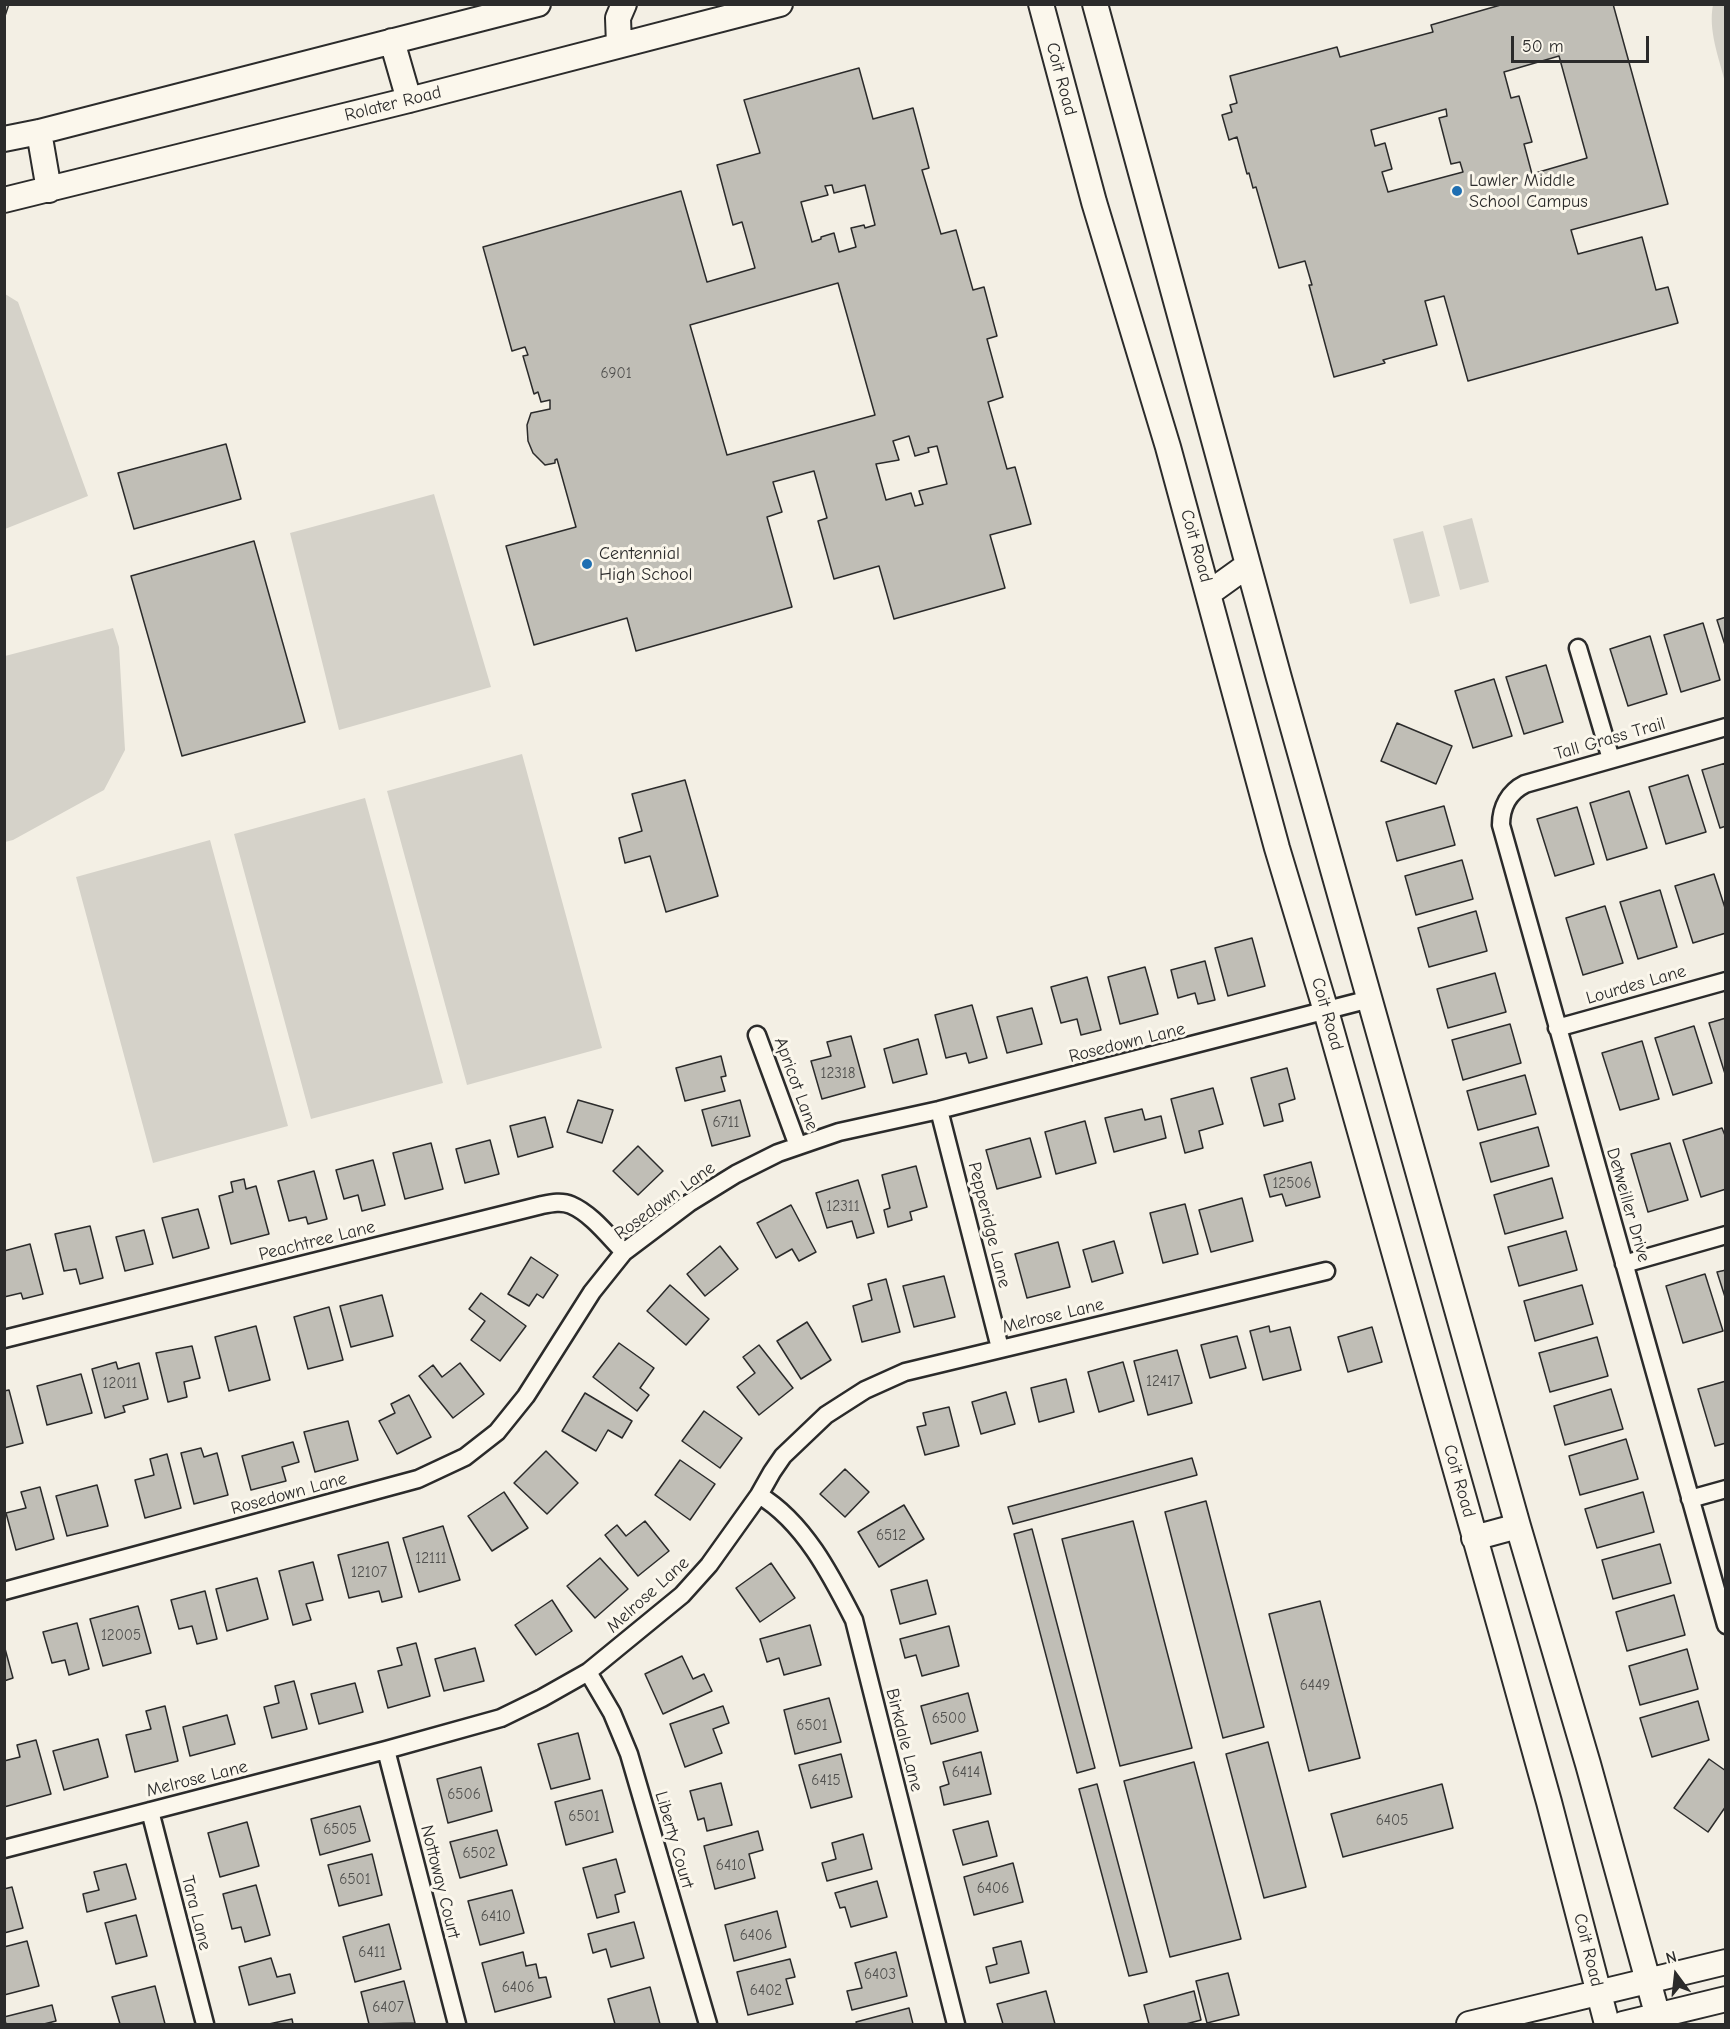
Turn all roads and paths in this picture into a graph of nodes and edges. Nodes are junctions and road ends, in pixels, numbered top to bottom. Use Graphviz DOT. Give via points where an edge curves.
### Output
graph roads {
  1 [pos="538,4"];
  2 [pos="624,4"];
  3 [pos="780,4"];
  4 [pos="1041,4"];
  5 [pos="1095,4"];
  6 [pos="392,41"];
  7 [pos="619,45"];
  8 [pos="409,100"];
  9 [pos="39,132"];
  10 [pos="4,139"];
  11 [pos="49,190"];
  12 [pos="4,200"];
  13 [pos="1248,565"];
  14 [pos="1202,566"];
  15 [pos="1209,593"];
  16 [pos="1578,648"];
  17 [pos="1725,726"];
  18 [pos="1611,759"];
  19 [pos="1509,796"];
  20 [pos="1725,981"];
  21 [pos="1370,999"];
  22 [pos="1326,1011"];
  23 [pos="1557,1028"];
  24 [pos="757,1035"];
  25 [pos="939,1110"];
  26 [pos="798,1146"];
  27 [pos="1725,1235"];
  28 [pos="624,1252"];
  29 [pos="1624,1263"];
  30 [pos="1326,1271"];
  31 [pos="4,1339"];
  32 [pos="1000,1348"];
  33 [pos="1725,1489"];
  34 [pos="759,1495"];
  35 [pos="1690,1499"];
  36 [pos="1518,1526"];
  37 [pos="1474,1538"];
  38 [pos="4,1591"];
  39 [pos="1725,1625"];
  40 [pos="588,1672"];
  41 [pos="386,1750"];
  42 [pos="150,1811"];
  43 [pos="4,1849"];
  44 [pos="1725,1962"];
  45 [pos="1648,1980"];
  46 [pos="1599,1993"];
  47 [pos="1725,1999"];
  48 [pos="1659,2020"];
  49 [pos="205,2025"];
  50 [pos="456,2025"];
  51 [pos="708,2025"];
  52 [pos="956,2025"];
  53 [pos="1469,2025"];
  54 [pos="1607,2025"];
  55 [pos="1623,2025"];
  1 -- 6 [label="main road"];
  2 -- 7 [label="main road" via="618,18"];
  3 -- 7 [label="main road, Rolater Road"];
  4 -- 14 [label="main road, Coit Road" via="1094,202"];
  5 -- 13 [label="main road"];
  6 -- 8 [label="main road"];
  6 -- 9 [label="main road"];
  7 -- 8 [label="main road, Rolater Road"];
  8 -- 11 [label="main road, Rolater Road"];
  9 -- 10 [label="main road"];
  9 -- 11 [label="main road"];
  11 -- 12 [label="main road, Rolater Road"];
  13 -- 14 [label="main road"];
  13 -- 15 [label="main road"];
  13 -- 21 [label="main road"];
  14 -- 15 [label="main road, Coit Road"];
  15 -- 22 [label="main road, Coit Road" via="1277,848"];
  16 -- 18 [label="street"];
  17 -- 18 [label="street, Tall Grass Trail"];
  18 -- 19 [label="street, Tall Grass Trail" via="1526,784"];
  19 -- 23 [label="street, Detweiller Drive" via="1503,810 1502,832"];
  20 -- 23 [label="street, Lourdes Lane"];
  21 -- 22 [label="street, Rosedown Lane"];
  21 -- 36 [label="main road"];
  22 -- 25 [label="street, Rosedown Lane"];
  22 -- 37 [label="main road, Coit Road"];
  23 -- 29 [label="street, Detweiller Drive"];
  24 -- 26 [label="street, Apricot Lane"];
  25 -- 26 [label="street, Rosedown Lane" via="839,1132"];
  25 -- 32 [label="street, Pepperidge Lane"];
  26 -- 28 [label="street, Rosedown Lane" via="736,1174 688,1203"];
  27 -- 29 [label="street"];
  28 -- 31 [label="street, Peachtree Lane" via="597,1224 571,1205 543,1204"];
  28 -- 38 [label="street, Rosedown Lane" via="576,1313 526,1396 497,1432 465,1457 418,1479"];
  29 -- 35 [label="street, Detweiller Drive"];
  30 -- 32 [label="street, Melrose Lane"];
  32 -- 34 [label="street, Melrose Lane" via="906,1372 851,1398 826,1415 783,1456"];
  33 -- 35 [label="street"];
  34 -- 40 [label="street, Melrose Lane" via="709,1566 682,1595"];
  34 -- 52 [label="street, Birkdale Lane" via="771,1502 818,1555 854,1620"];
  35 -- 39 [label="street, Detweiller Drive"];
  36 -- 37 [label="main road"];
  36 -- 45 [label="main road"];
  37 -- 46 [label="main road, Coit Road"];
  40 -- 41 [label="street, Melrose Lane" via="501,1718"];
  40 -- 51 [label="street, Liberty Court" via="612,1713 629,1754"];
  41 -- 42 [label="street, Melrose Lane"];
  41 -- 50 [label="street, Nottoway Court"];
  42 -- 43 [label="street, Melrose Lane"];
  42 -- 49 [label="street, Tara Lane"];
  44 -- 45 [label="main road"];
  45 -- 46 [label="main road"];
  45 -- 48 [label="main road"];
  46 -- 53 [label="main road"];
  46 -- 54 [label="main road, Coit Road"];
  47 -- 48 [label="main road"];
  48 -- 55 [label="main road"];
}
